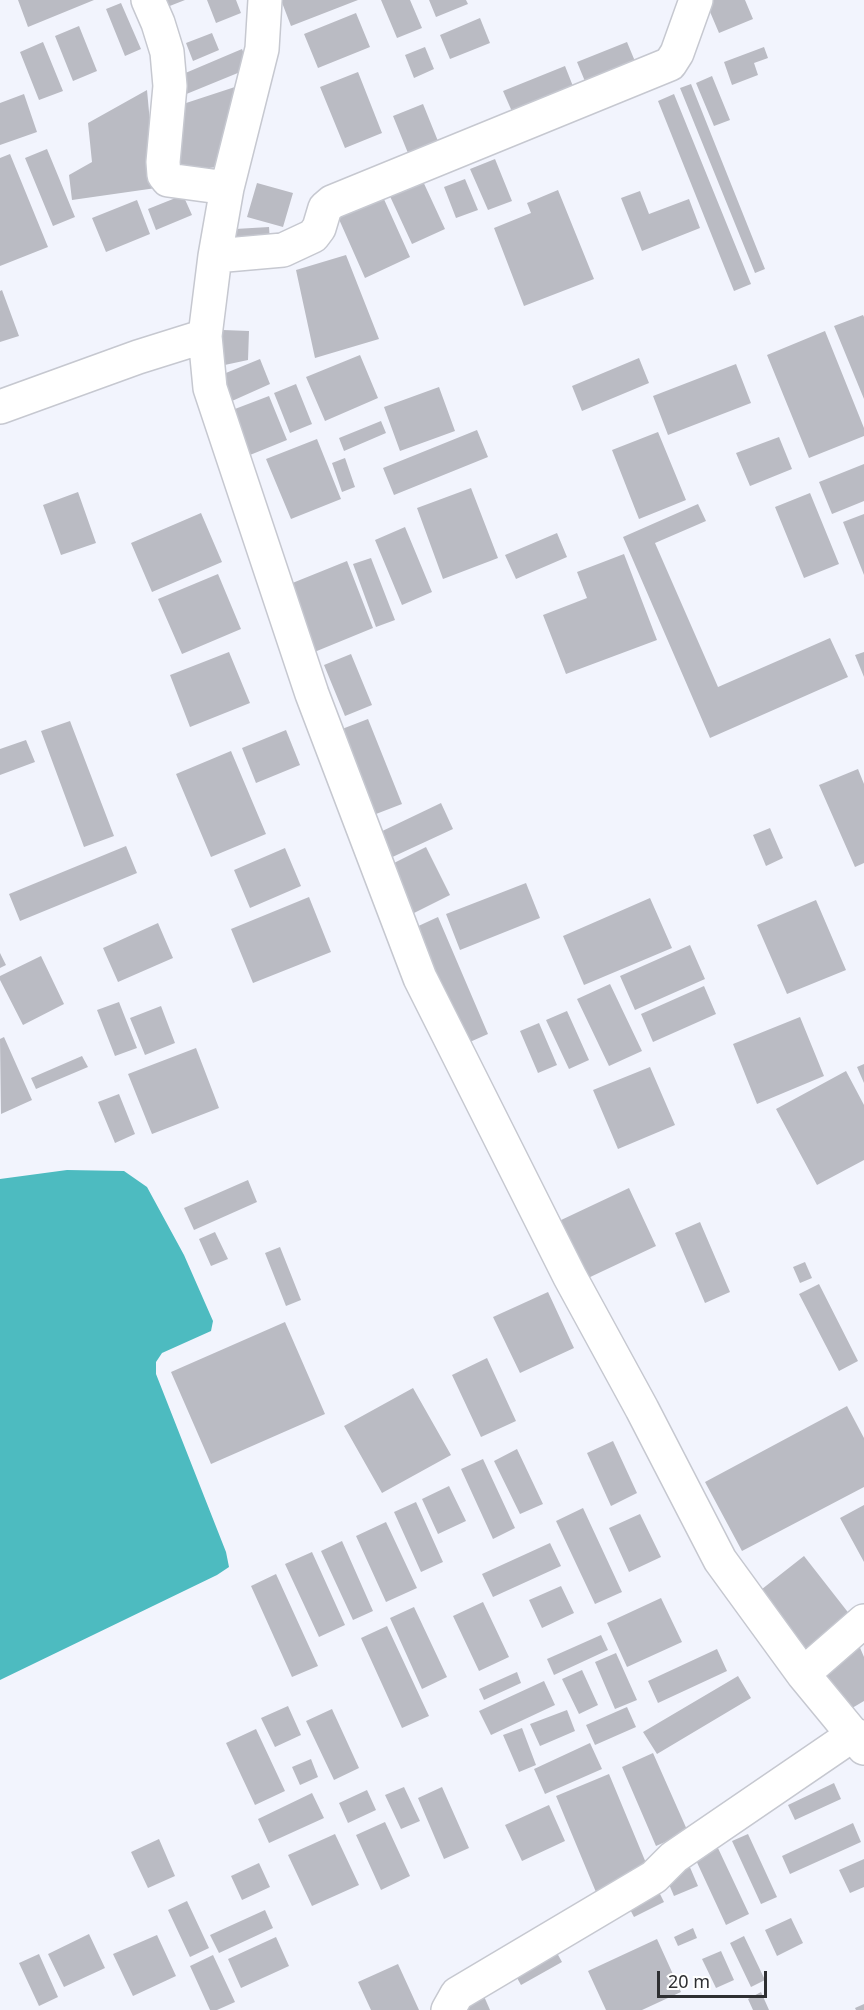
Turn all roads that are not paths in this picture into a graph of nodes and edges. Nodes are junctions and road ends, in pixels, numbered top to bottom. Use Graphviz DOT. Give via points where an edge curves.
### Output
graph roads {
  1 [pos="148,0"];
  2 [pos="265,0"];
  3 [pos="696,0"];
  4 [pos="227,188"];
  5 [pos="215,256"];
  6 [pos="205,336"];
  7 [pos="0,407"];
  8 [pos="864,1621"];
  9 [pos="803,1674"];
  10 [pos="859,1741"];
  11 [pos="448,2010"];
  1 -- 4 [label="street" via="167,52 170,86 164,175 168,180"];
  2 -- 4 [label="street" via="262,49"];
  3 -- 5 [label="street" via="670,64 332,202 325,208 313,236 282,250"];
  4 -- 5 [label="street"];
  5 -- 6 [label="street"];
  6 -- 7 [label="street"];
  6 -- 9 [label="street" via="210,388 301,660 420,978 570,1277 720,1560"];
  8 -- 9 [label="street"];
  9 -- 10 [label="street"];
  10 -- 11 [label="street" via="674,1857 654,1877 457,1994"];
}
